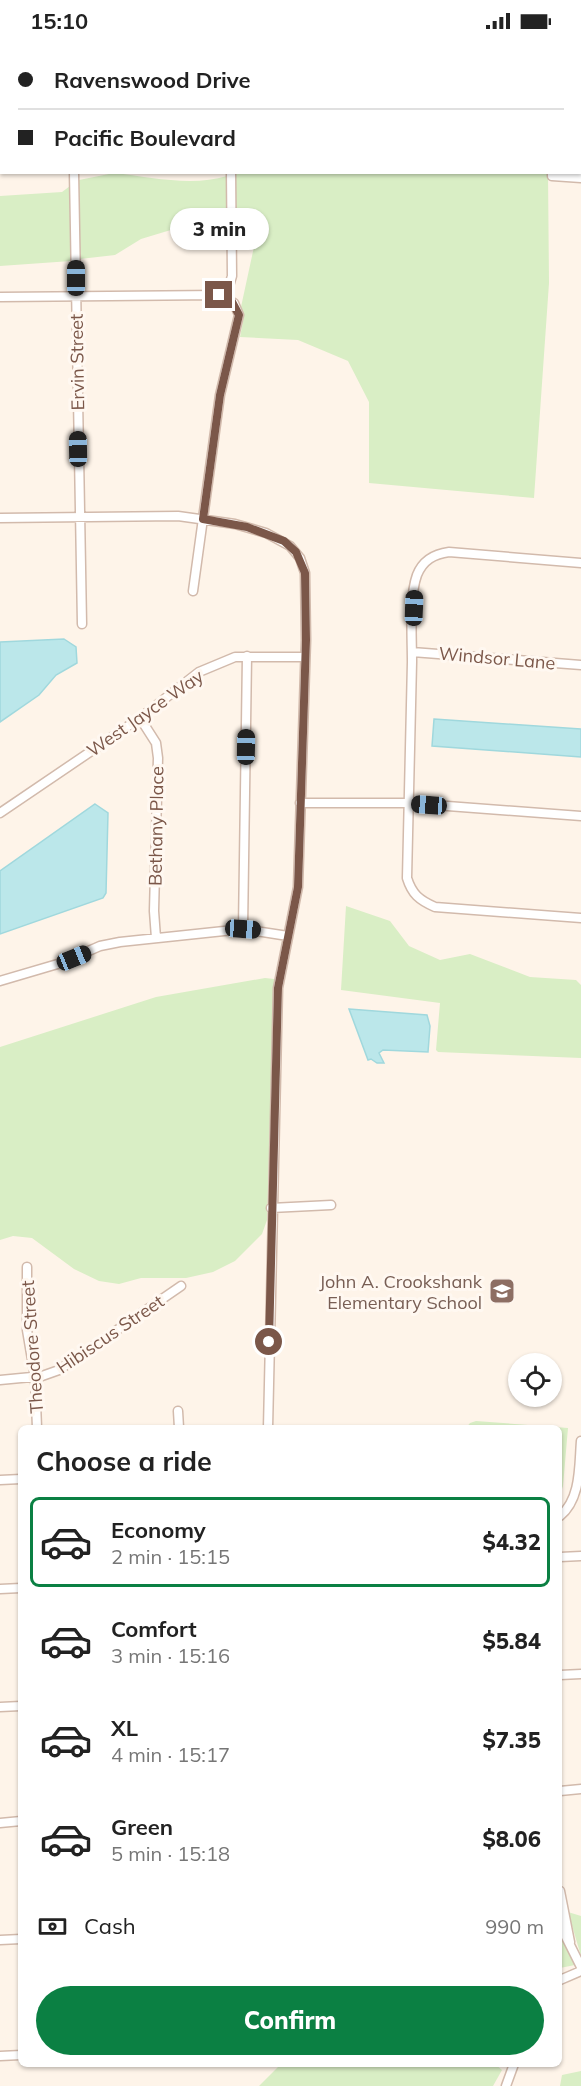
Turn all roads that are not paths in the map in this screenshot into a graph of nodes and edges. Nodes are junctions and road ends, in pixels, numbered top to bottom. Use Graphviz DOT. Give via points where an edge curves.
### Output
graph roads {
  1 [pos="74,174"];
  2 [pos="231,174"];
  3 [pos="552,174"];
  4 [pos="581,178"];
  5 [pos="222,295"];
  6 [pos="76,296"];
  7 [pos="0,297"];
  8 [pos="0,518"];
  9 [pos="79,518"];
  10 [pos="203,519"];
  11 [pos="581,563"];
  12 [pos="193,591"];
  13 [pos="82,624"];
  14 [pos="412,652"];
  15 [pos="247,656"];
  16 [pos="305,657"];
  17 [pos="581,665"];
  18 [pos="141,718"];
  19 [pos="300,803"];
  20 [pos="408,803"];
  21 [pos="0,813"];
  22 [pos="581,816"];
  23 [pos="581,918"];
  24 [pos="243,929"];
  25 [pos="288,936"];
  26 [pos="156,938"];
  27 [pos="0,981"];
  28 [pos="331,1205"];
  29 [pos="271,1208"];
  30 [pos="27,1267"];
  31 [pos="182,1286"];
  32 [pos="35,1377"];
  33 [pos="0,1380"];
  34 [pos="178,1411"];
  35 [pos="37,1425"];
  36 [pos="179,1425"];
  37 [pos="268,1425"];
  38 [pos="581,1441"];
  39 [pos="18,1479"];
  40 [pos="0,1480"];
  41 [pos="562,1514"];
  42 [pos="581,1556"];
  43 [pos="562,1557"];
  44 [pos="18,1588"];
  45 [pos="0,1589"];
  46 [pos="581,1674"];
  47 [pos="562,1675"];
  48 [pos="18,1706"];
  49 [pos="0,1707"];
  50 [pos="581,1789"];
  51 [pos="562,1791"];
  52 [pos="18,1821"];
  53 [pos="0,1822"];
  54 [pos="562,1901"];
  55 [pos="562,1928"];
  56 [pos="18,1939"];
  57 [pos="0,1940"];
  58 [pos="570,1942"];
  59 [pos="581,1969"];
  60 [pos="562,1979"];
  61 [pos="0,2055"];
  62 [pos="18,2055"];
  63 [pos="513,2067"];
  64 [pos="506,2086"];
  1 -- 6 [label="street, Ervin Street"];
  2 -- 5 [label="street" via="232,276"];
  3 -- 4 [label="street"];
  5 -- 6 [label="street"];
  5 -- 10 [label="street" via="234,303 239,315 220,395"];
  6 -- 7 [label="street"];
  6 -- 9 [label="street, Ervin Street"];
  8 -- 9 [label="street"];
  9 -- 10 [label="street"];
  9 -- 13 [label="street, Ervin Street"];
  10 -- 12 [label="street"];
  10 -- 16 [label="street" via="266,533 296,552 305,573"];
  11 -- 14 [label="street" via="439,553 426,560 414,586"];
  14 -- 17 [label="street, Windsor Lane"];
  14 -- 20 [label="street"];
  15 -- 16 [label="street, West Jayce Way"];
  15 -- 18 [label="street, West Jayce Way" via="225,660 199,672"];
  15 -- 24 [label="street"];
  16 -- 19 [label="street"];
  18 -- 21 [label="street, West Jayce Way"];
  18 -- 26 [label="street, Bethany Place" via="156,743 158,758"];
  19 -- 20 [label="street"];
  19 -- 25 [label="street" via="298,887"];
  20 -- 22 [label="street"];
  20 -- 23 [label="street" via="407,878 419,900 435,907"];
  24 -- 25 [label="street"];
  24 -- 26 [label="street"];
  25 -- 29 [label="street" via="278,988"];
  26 -- 27 [label="street" via="100,946 61,963"];
  28 -- 29 [label="street"];
  29 -- 37 [label="street"];
  30 -- 32 [label="street, Theodore Street" via="27,1330"];
  31 -- 32 [label="street, Hibiscus Street" via="59,1370"];
  32 -- 33 [label="street, Hibiscus Street"];
  32 -- 35 [label="street, Theodore Street"];
  34 -- 36 [label="street"];
  38 -- 41 [label="street" via="576,1494"];
  39 -- 40 [label="street"];
  42 -- 43 [label="street"];
  44 -- 45 [label="street"];
  46 -- 47 [label="street"];
  48 -- 49 [label="street"];
  50 -- 51 [label="street"];
  52 -- 53 [label="street"];
  54 -- 58 [label="street"];
  55 -- 58 [label="street"];
  56 -- 57 [label="street"];
  58 -- 59 [label="street"];
  59 -- 60 [label="street"];
  61 -- 62 [label="street"];
  63 -- 64 [label="street"];
}
